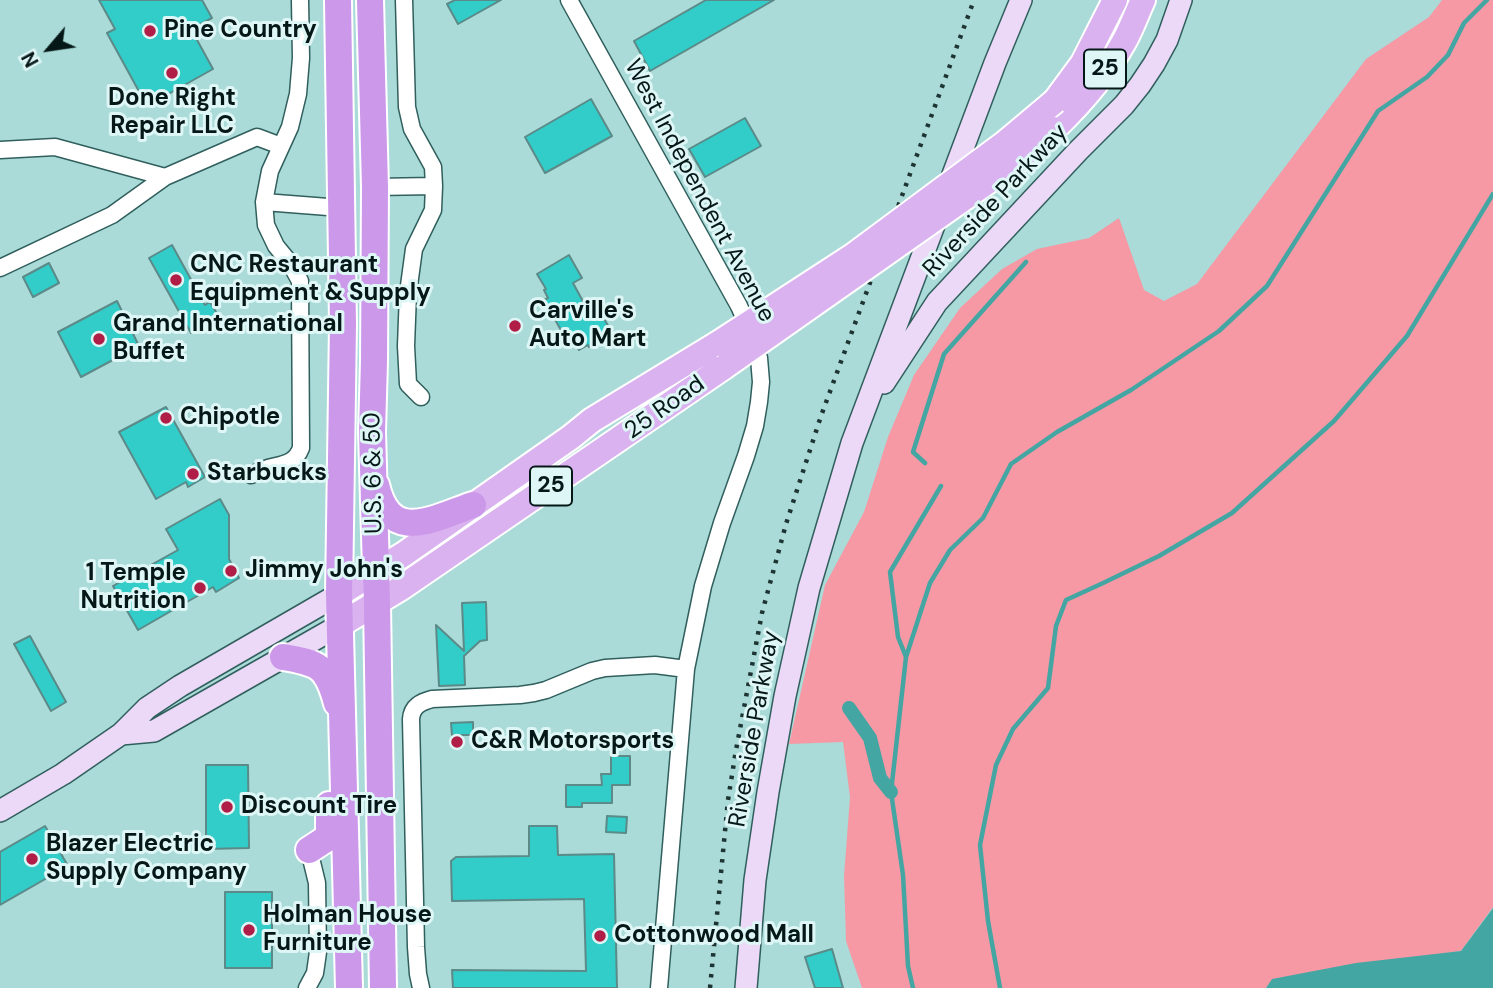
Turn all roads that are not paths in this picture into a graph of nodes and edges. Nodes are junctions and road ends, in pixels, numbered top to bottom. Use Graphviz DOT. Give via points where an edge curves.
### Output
graph roads {
  1 [pos="300,0"];
  2 [pos="338,0"];
  3 [pos="353,0"];
  4 [pos="370,0"];
  5 [pos="404,0"];
  6 [pos="569,0"];
  7 [pos="1021,0"];
  8 [pos="1115,0"];
  9 [pos="1143,0"];
  10 [pos="1181,0"];
  11 [pos="281,146"];
  12 [pos="0,150"];
  13 [pos="165,177"];
  14 [pos="434,186"];
  15 [pos="375,187"];
  16 [pos="264,202"];
  17 [pos="341,208"];
  18 [pos="0,268"];
  19 [pos="721,355"];
  20 [pos="374,360"];
  21 [pos="421,397"];
  22 [pos="372,432"];
  23 [pos="852,443"];
  24 [pos="251,475"];
  25 [pos="472,505"];
  26 [pos="375,572"];
  27 [pos="339,594"];
  28 [pos="377,604"];
  29 [pos="340,625"];
  30 [pos="283,657"];
  31 [pos="686,669"];
  32 [pos="121,734"];
  33 [pos="344,734"];
  34 [pos="0,811"];
  35 [pos="346,841"];
  36 [pos="309,850"];
  37 [pos="307,988"];
  38 [pos="349,988"];
  39 [pos="366,988"];
  40 [pos="383,988"];
  41 [pos="421,988"];
  42 [pos="660,988"];
  43 [pos="746,988"];
  1 -- 11 [label="street" via="298,94"];
  2 -- 17 [label="highway, U.S. 6 & 50"];
  3 -- 15 [label="highway" via="355,145 363,173"];
  4 -- 15 [label="highway, U.S. 6 & 50"];
  5 -- 14 [label="street" via="407,107 412,129 433,167"];
  6 -- 31 [label="street, West Independent Avenue" via="739,306 759,358 755,426 705,576"];
  7 -- 23 [label="main road, Riverside Parkway"];
  8 -- 19 [label="main road, 25 Road / 25, bridge" via="1083,63 1055,102"];
  9 -- 19 [label="main road, 25 Road / 25, bridge" via="1104,71 1080,103 1030,152"];
  10 -- 23 [label="main road, Riverside Parkway" via="1167,40 1140,85 937,302 888,376"];
  11 -- 13 [label="street" via="257,137"];
  11 -- 16 [label="street"];
  12 -- 13 [label="street" via="55,147"];
  13 -- 18 [label="street" via="112,215"];
  14 -- 15 [label="street"];
  14 -- 21 [label="street" via="433,210 414,249 408,293 408,384"];
  15 -- 20 [label="highway, U.S. 6 & 50"];
  16 -- 17 [label="street"];
  16 -- 24 [label="street" via="266,225 300,281 301,448 290,462"];
  17 -- 20 [label="highway" via="351,212 357,226 362,324"];
  17 -- 27 [label="highway, U.S. 6 & 50" via="344,324"];
  19 -- 25 [label="main road, 25 Road / 25" via="592,420"];
  19 -- 28 [label="main road, 25 Road / 25"];
  20 -- 22 [label="highway, U.S. 6 & 50"];
  22 -- 25 [label="highway" via="376,489 393,517 421,523"];
  22 -- 26 [label="highway, U.S. 6 & 50"];
  23 -- 43 [label="main road, Riverside Parkway" via="809,588 785,696 755,880"];
  25 -- 26 [label="main road, 25 Road / 25"];
  26 -- 27 [label="main road, 25 Road / 25"];
  26 -- 28 [label="highway, U.S. 6 & 50"];
  27 -- 29 [label="highway, U.S. 6 & 50"];
  27 -- 32 [label="main road, 25 Road / 25" via="180,686 146,708"];
  28 -- 29 [label="main road, 25 Road / 25"];
  28 -- 40 [label="highway, U.S. 6 & 50"];
  29 -- 30 [label="main road, 25 Road / 25"];
  29 -- 33 [label="highway, U.S. 6 & 50"];
  30 -- 32 [label="main road, 25 Road / 25" via="154,731"];
  30 -- 33 [label="highway" via="307,661 324,671 333,687"];
  31 -- 41 [label="street" via="655,665 604,668 534,693 432,699 414,708 416,947"];
  31 -- 42 [label="street, West Independent Avenue"];
  32 -- 34 [label="main road, 25 Road / 25"];
  33 -- 35 [label="highway, U.S. 6 & 50"];
  33 -- 36 [label="highway" via="329,771 329,837"];
  35 -- 38 [label="highway, U.S. 6 & 50"];
  35 -- 39 [label="highway" via="363,902"];
  36 -- 37 [label="street" via="317,884 318,952"];
}
